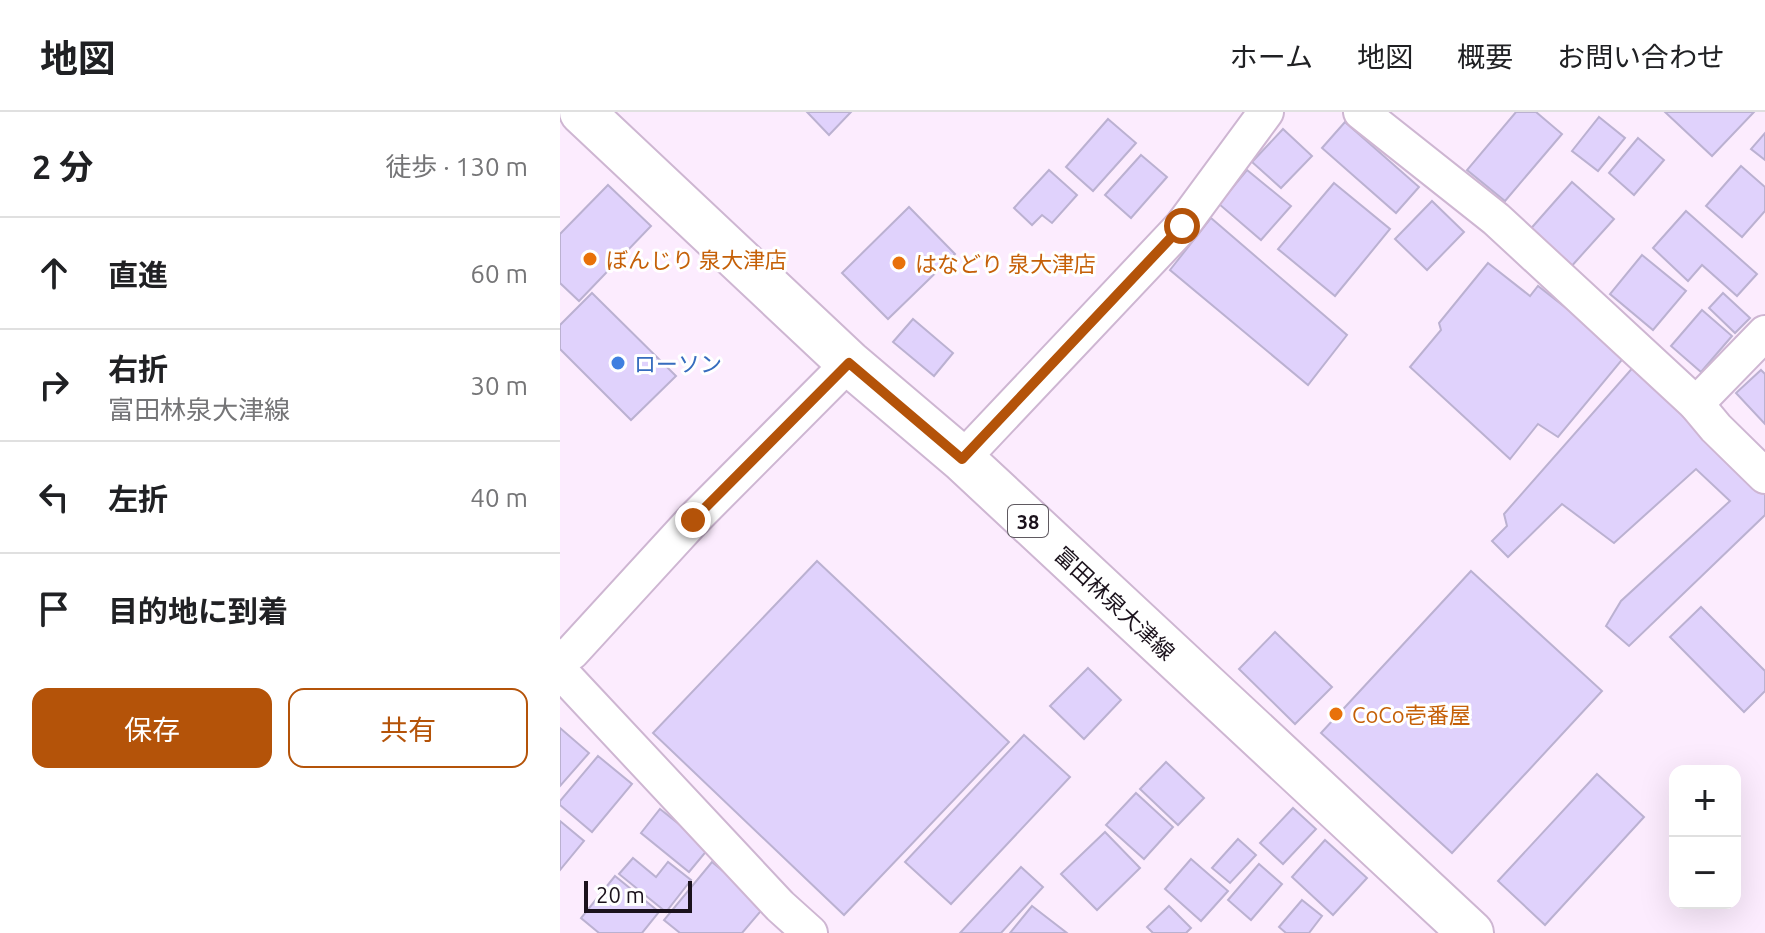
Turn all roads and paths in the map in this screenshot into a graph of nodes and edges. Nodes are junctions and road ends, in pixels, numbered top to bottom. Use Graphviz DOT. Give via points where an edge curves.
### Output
graph roads {
  1 [pos="582,112"];
  2 [pos="1266,112"];
  3 [pos="1361,112"];
  4 [pos="1765,333"];
  5 [pos="849,363"];
  6 [pos="1696,404"];
  7 [pos="962,459"];
  8 [pos="1765,476"];
  9 [pos="563,659"];
  10 [pos="810,933"];
  11 [pos="1471,933"];
  1 -- 5 [label="main road, 富田林泉大津線 / 38"];
  2 -- 7 [label="street" via="1182,226"];
  3 -- 6 [label="street" via="1496,219"];
  4 -- 6 [label="street"];
  5 -- 7 [label="main road, 富田林泉大津線 / 38"];
  5 -- 9 [label="street"];
  6 -- 8 [label="street"];
  7 -- 11 [label="main road, 富田林泉大津線 / 38"];
  9 -- 10 [label="street" via="780,906"];
}
